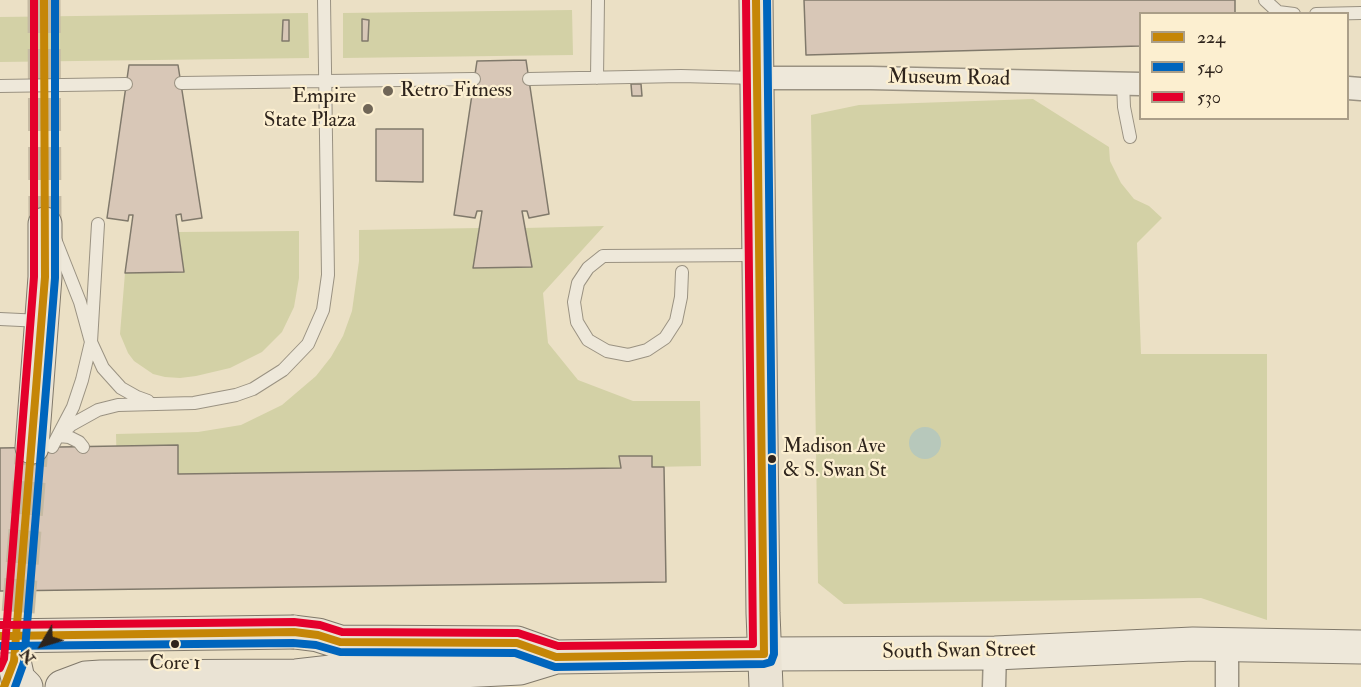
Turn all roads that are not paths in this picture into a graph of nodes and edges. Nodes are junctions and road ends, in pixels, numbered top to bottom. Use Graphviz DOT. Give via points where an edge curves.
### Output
graph roads {
  1 [pos="324,0"];
  2 [pos="598,0"];
  3 [pos="756,0"];
  4 [pos="1264,0"];
  5 [pos="1278,12"];
  6 [pos="597,78"];
  7 [pos="757,78"];
  8 [pos="474,79"];
  9 [pos="529,79"];
  10 [pos="324,81"];
  11 [pos="181,83"];
  12 [pos="126,84"];
  13 [pos="1132,84"];
  14 [pos="0,86"];
  15 [pos="1130,137"];
  16 [pos="45,224"];
  17 [pos="98,224"];
  18 [pos="758,255"];
  19 [pos="682,272"];
  20 [pos="0,319"];
  21 [pos="42,321"];
  22 [pos="91,342"];
  23 [pos="194,403"];
  24 [pos="48,443"];
  25 [pos="83,447"];
  26 [pos="1227,645"];
  27 [pos="1361,647"];
  28 [pos="994,653"];
  29 [pos="764,654"];
  30 [pos="370,667"];
  31 [pos="11,668"];
  32 [pos="62,687"];
  33 [pos="766,687"];
  34 [pos="994,687"];
  35 [pos="1227,687"];
  1 -- 10 [label="lane"];
  2 -- 6 [label="lane"];
  3 -- 7 [label="main road"];
  4 -- 5 [label="lane"];
  6 -- 7 [label="lane"];
  6 -- 9 [label="lane"];
  7 -- 13 [label="street, Museum Road"];
  7 -- 18 [label="main road"];
  8 -- 10 [label="lane"];
  10 -- 11 [label="lane"];
  10 -- 23 [label="lane" via="328,275 316,328 296,358 269,380 236,394"];
  12 -- 14 [label="lane"];
  13 -- 15 [label="lane" via="1124,107"];
  16 -- 21 [label="main road"];
  16 -- 22 [label="lane" via="63,255"];
  17 -- 22 [label="lane"];
  18 -- 19 [label="lane" via="603,256 578,283 574,302 577,322 588,339 607,351 628,355 647,350 665,338 676,321"];
  18 -- 29 [label="main road"];
  20 -- 21 [label="lane"];
  21 -- 24 [label="main road"];
  22 -- 23 [label="lane" via="103,368 129,393 152,402"];
  22 -- 24 [label="lane" via="73,407"];
  23 -- 24 [label="lane" via="118,405 98,410"];
  24 -- 25 [label="lane" via="69,437"];
  26 -- 27 [label="street, South Swan Street"];
  26 -- 28 [label="street, South Swan Street"];
  26 -- 35 [label="street"];
  28 -- 29 [label="street, South Swan Street"];
  28 -- 34 [label="street"];
  29 -- 30 [label="main road, South Swan Street" via="556,657 520,668 400,674"];
  29 -- 33 [label="main road"];
  30 -- 31 [label="main road, South Swan Street, bridge" via="340,642 294,632"];
  30 -- 32 [label="main road, South Swan Street" via="296,676 101,676"];
}
